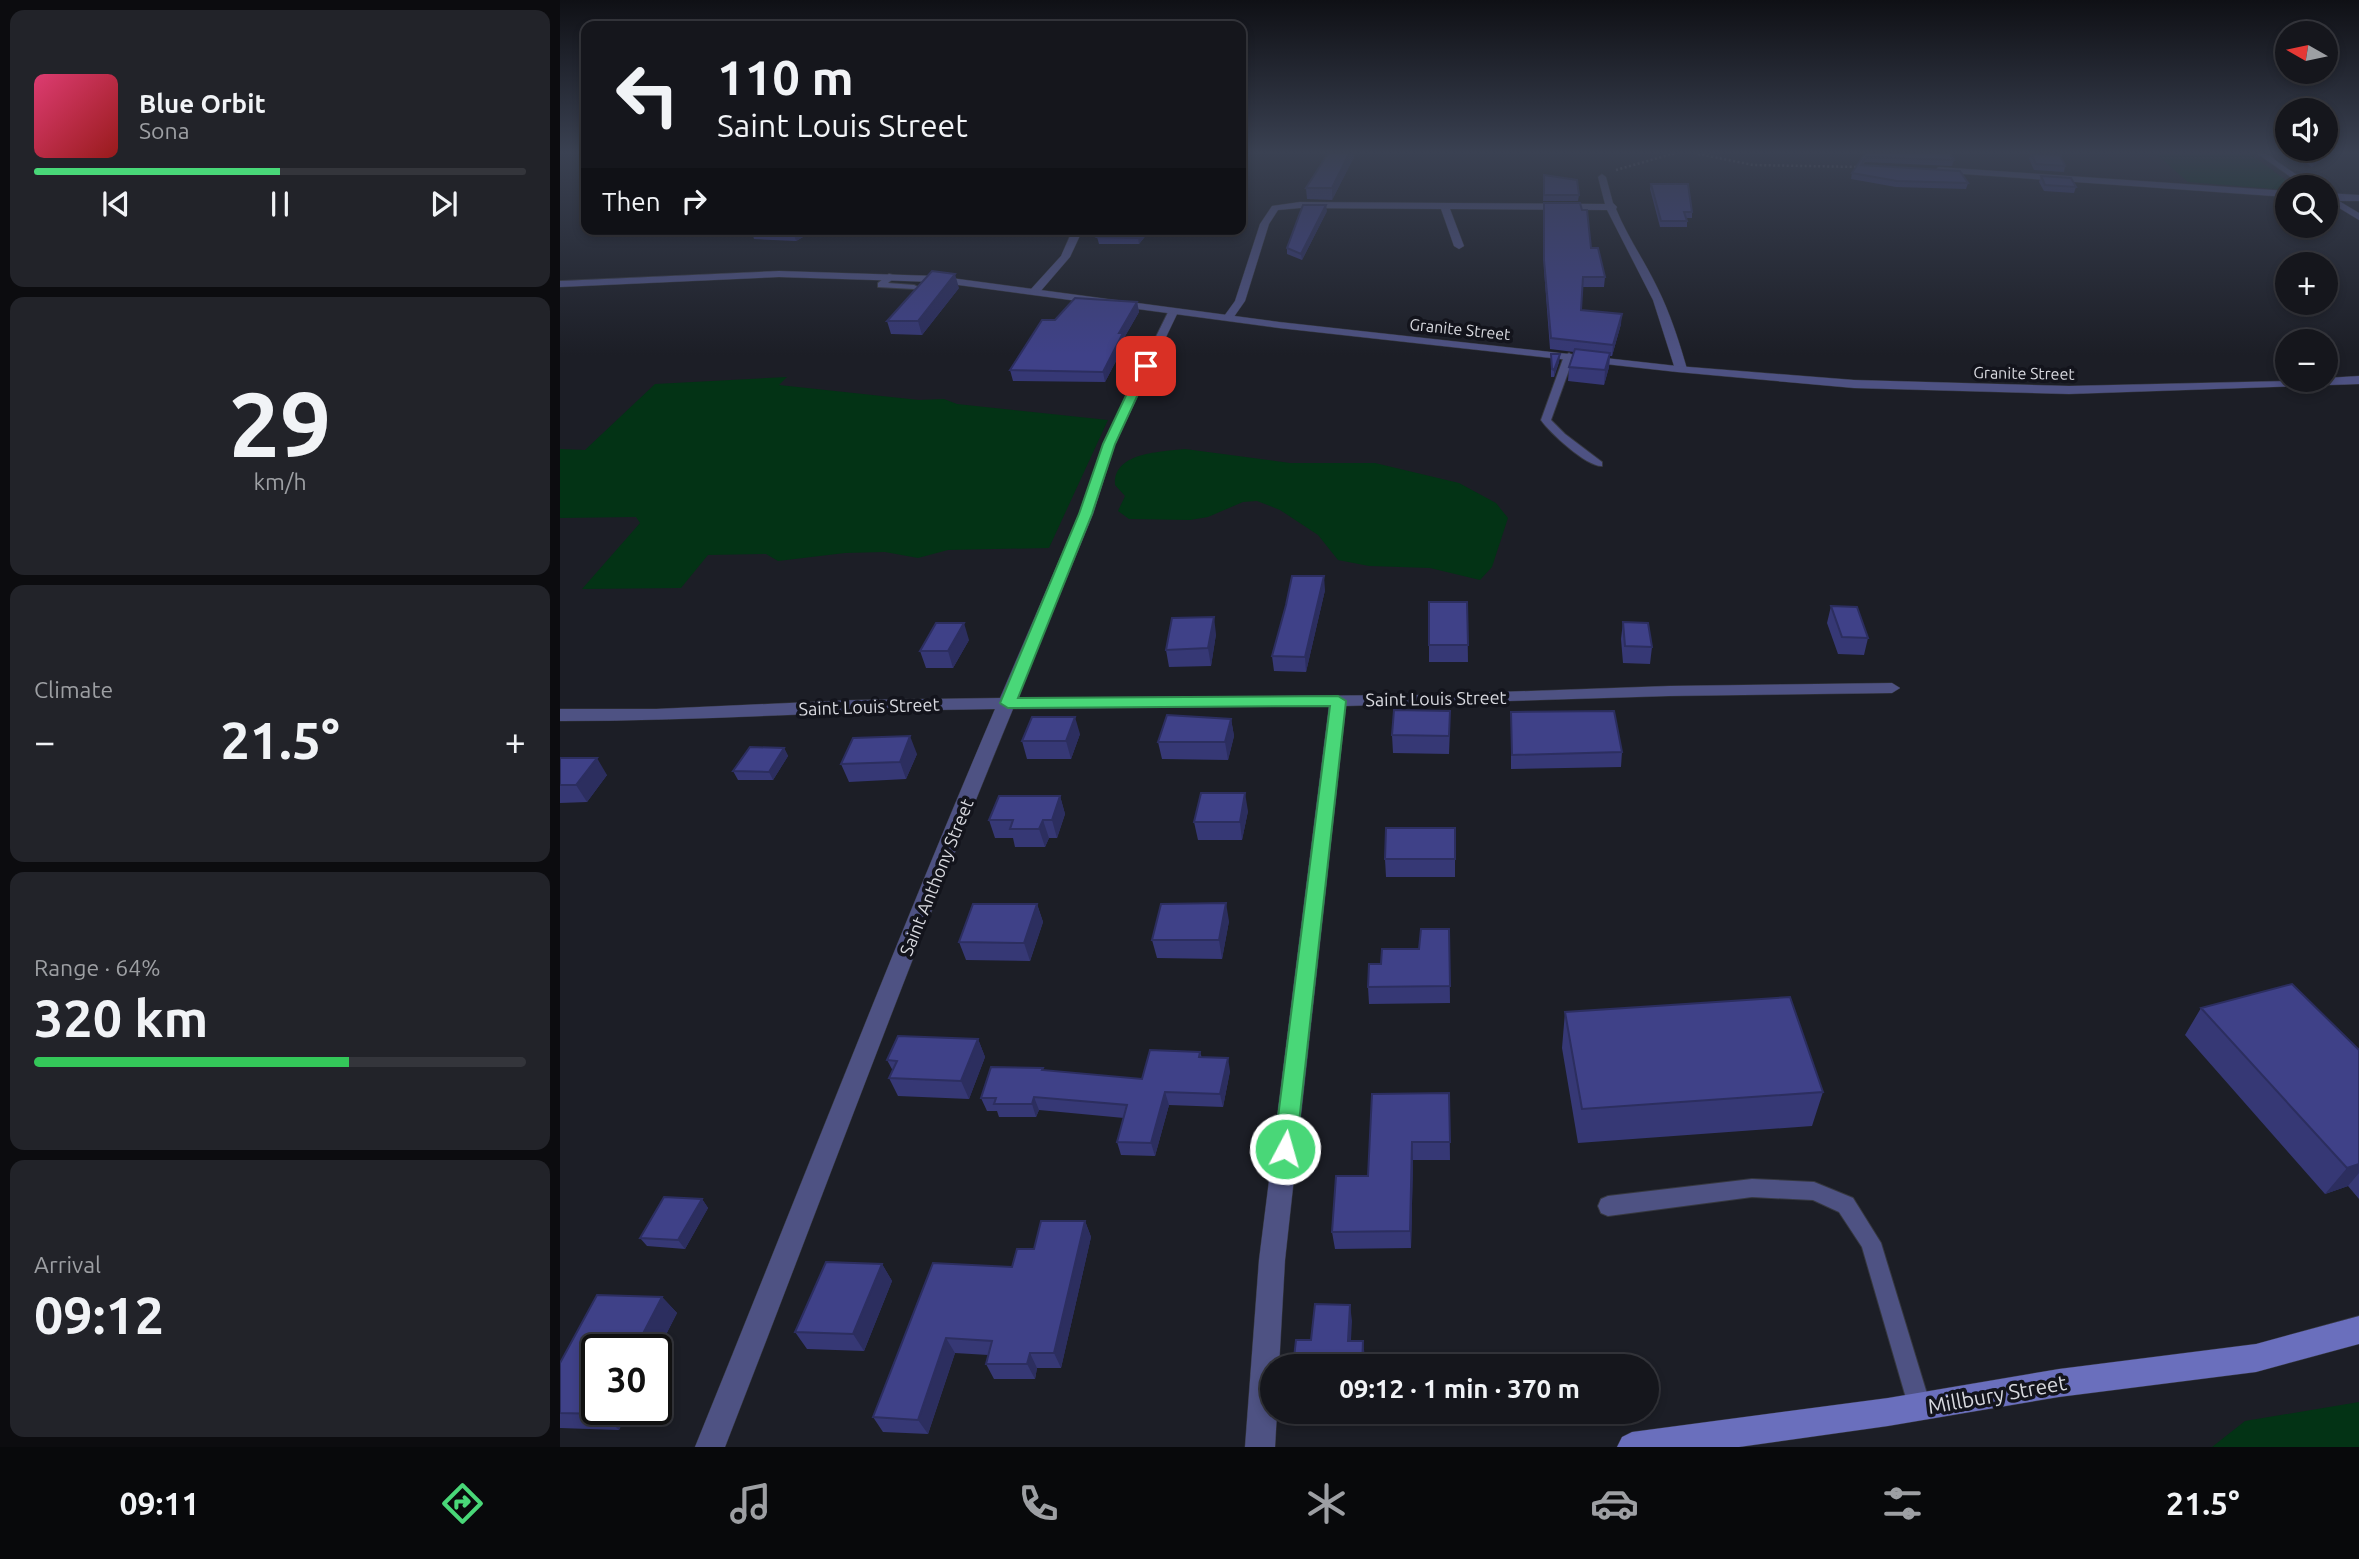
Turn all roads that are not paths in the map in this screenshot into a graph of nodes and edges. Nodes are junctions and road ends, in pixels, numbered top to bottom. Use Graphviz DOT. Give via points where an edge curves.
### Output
graph roads {
  1 [pos="1266,220"];
  2 [pos="1450,220"];
  3 [pos="1617,220"];
  4 [pos="1075,235"];
  5 [pos="1459,246"];
  6 [pos="892,276"];
  7 [pos="560,284"];
  8 [pos="914,287"];
  9 [pos="1035,291"];
  10 [pos="1173,312"];
  11 [pos="1227,319"];
  12 [pos="1569,356"];
  13 [pos="1681,369"];
  14 [pos="2359,380"];
  15 [pos="1598,464"];
  16 [pos="1892,688"];
  17 [pos="1338,701"];
  18 [pos="1008,703"];
  19 [pos="560,715"];
  20 [pos="1608,1206"];
  21 [pos="2359,1329"];
  22 [pos="1919,1407"];
  23 [pos="710,1447"];
  24 [pos="1260,1447"];
  25 [pos="1632,1447"];
  1 -- 11 [label="street" via="1241,300"];
  2 -- 5 [label="street"];
  3 -- 13 [label="street" via="1667,319"];
  4 -- 9 [label="street" via="1065,257"];
  6 -- 7 [label="street, Granite Street" via="779,274"];
  6 -- 8 [label="lane" via="881,285"];
  6 -- 9 [label="street, Granite Street"];
  9 -- 10 [label="street, Granite Street"];
  10 -- 11 [label="street, Granite Street"];
  10 -- 18 [label="street, Saint Anthony Street" via="1109,444 1086,514"];
  11 -- 12 [label="street, Granite Street"];
  12 -- 13 [label="street, Granite Street"];
  12 -- 15 [label="lane" via="1546,420"];
  13 -- 14 [label="street, Granite Street" via="1854,384 2044,390"];
  16 -- 17 [label="street, Saint Louis Street"];
  17 -- 18 [label="street, Saint Louis Street"];
  17 -- 24 [label="street" via="1272,1260"];
  18 -- 19 [label="street, Saint Louis Street"];
  18 -- 23 [label="street, Saint Anthony Street" via="938,866"];
  20 -- 22 [label="lane" via="1752,1188 1814,1191 1846,1205 1871,1243"];
  21 -- 22 [label="main road, Millbury Street" via="2256,1358 2059,1382"];
  22 -- 25 [label="main road, Millbury Street"];
}
